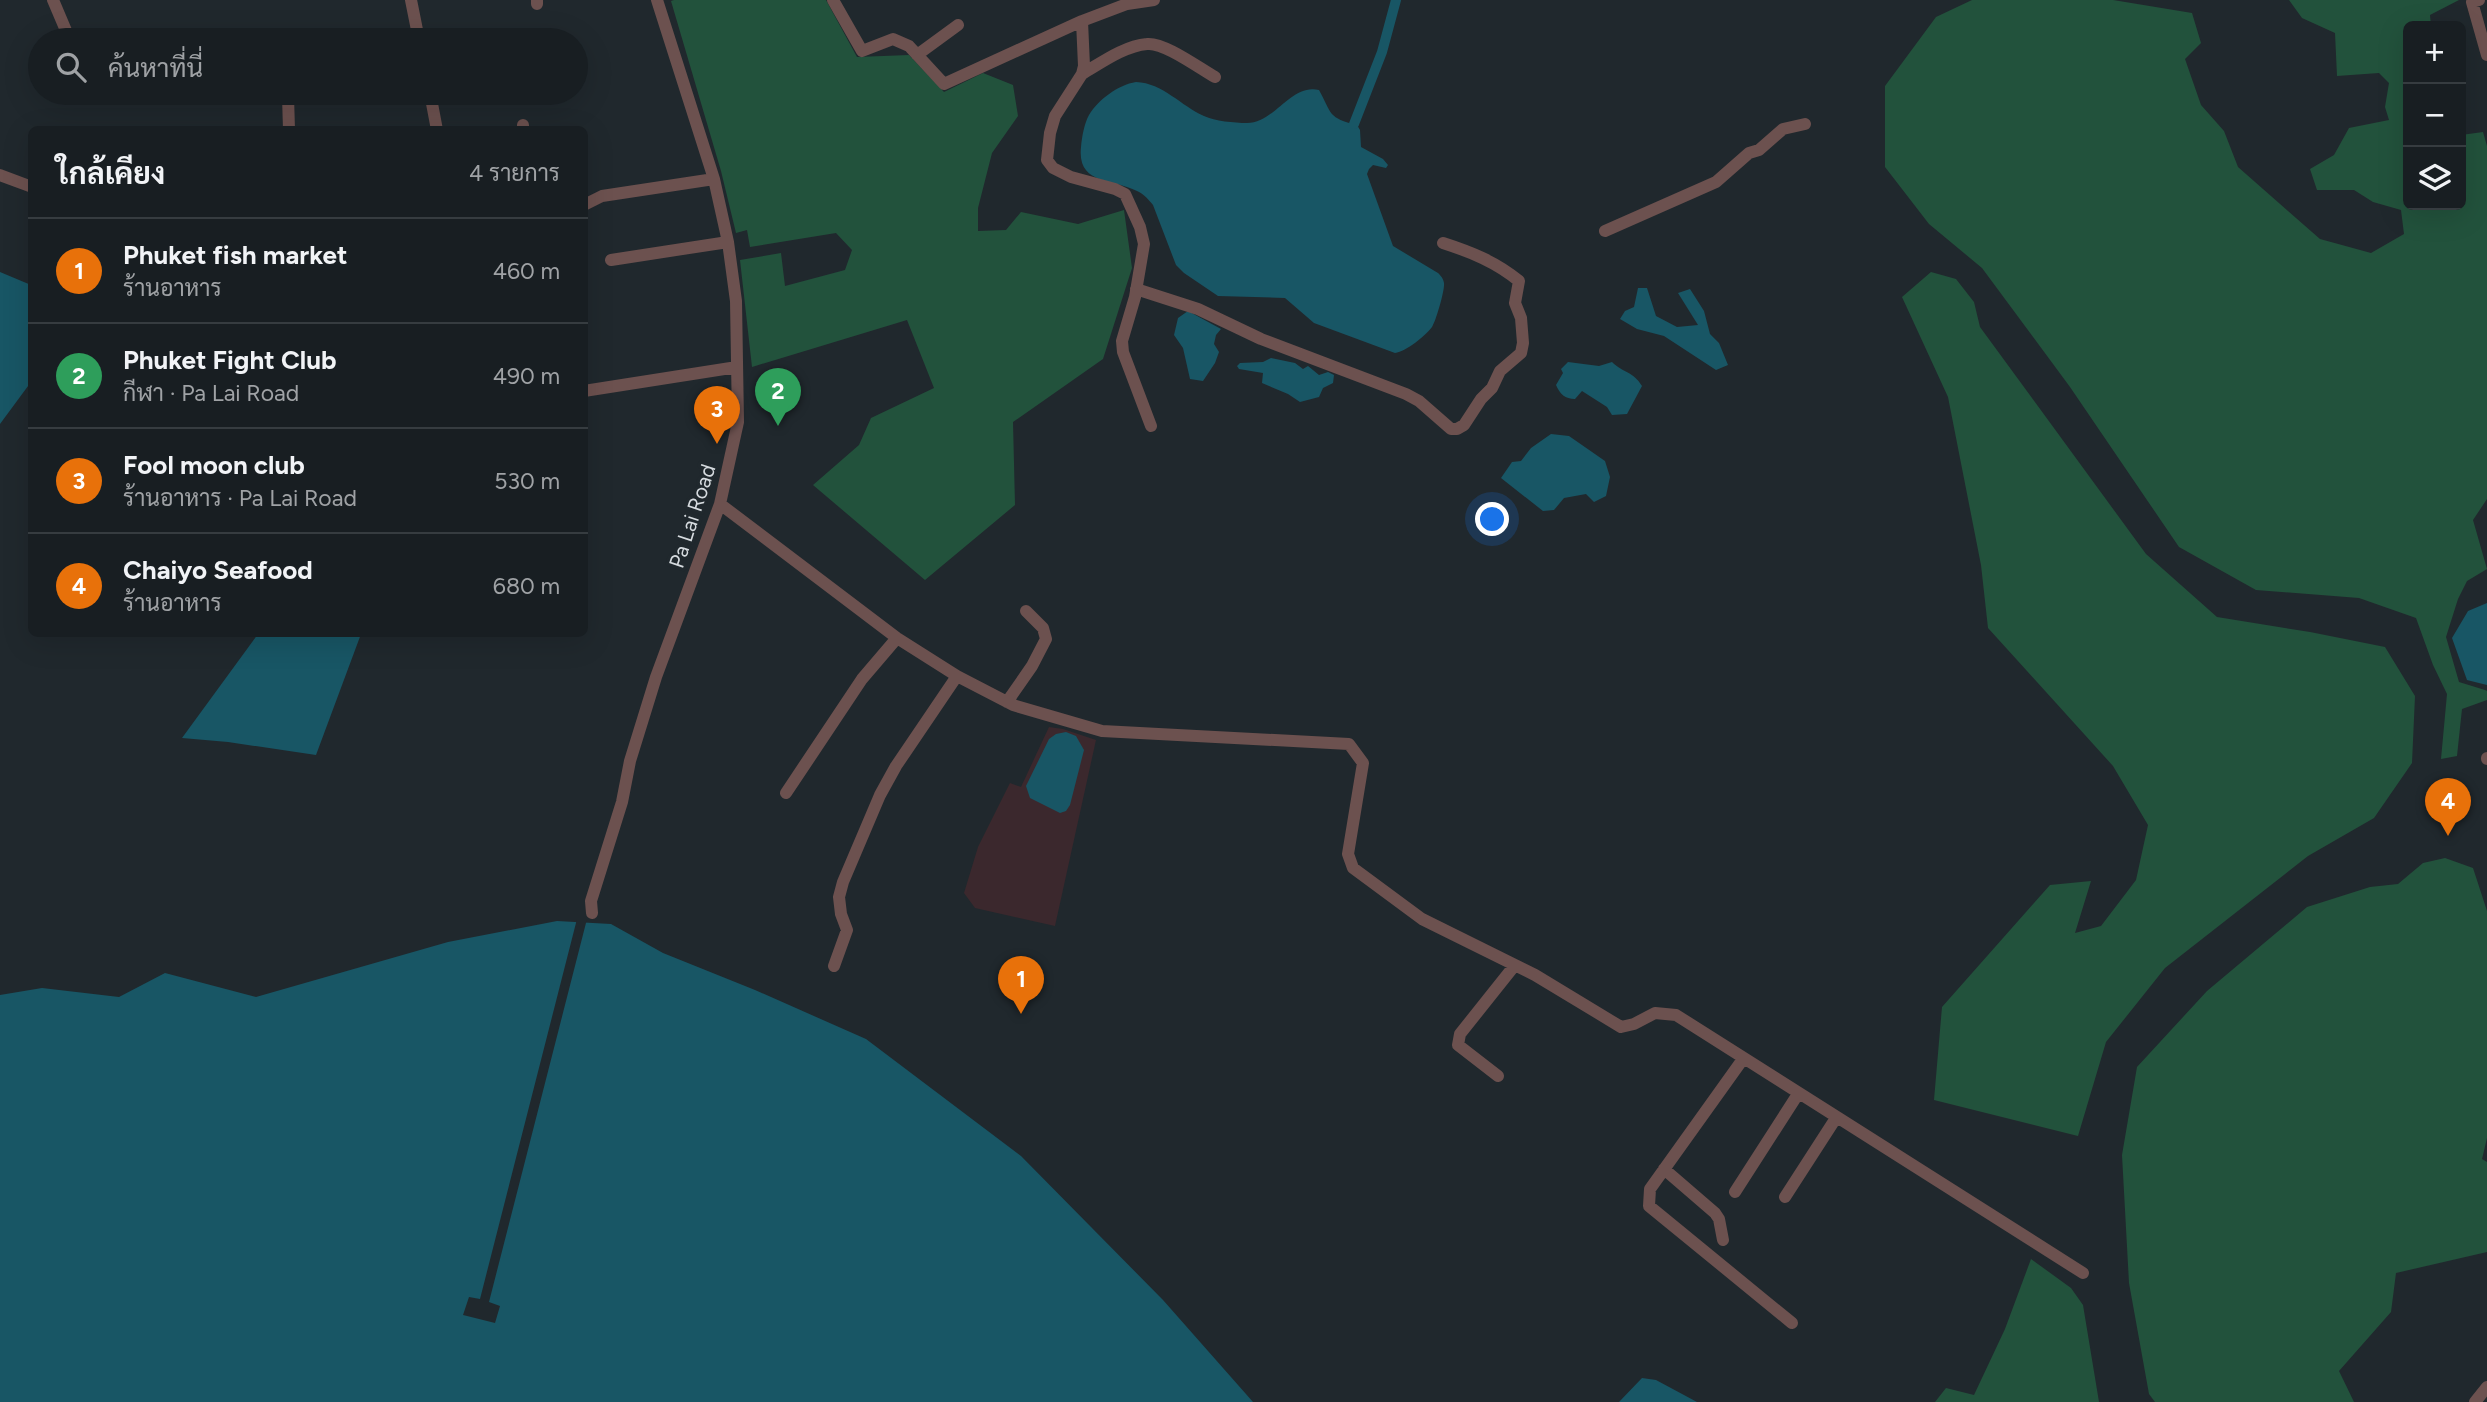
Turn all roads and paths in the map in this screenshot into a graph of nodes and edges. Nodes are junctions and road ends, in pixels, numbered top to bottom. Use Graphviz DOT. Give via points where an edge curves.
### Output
graph roads {
  1 [pos="53,0"];
  2 [pos="411,0"];
  3 [pos="657,0"];
  4 [pos="833,0"];
  5 [pos="1154,0"];
  6 [pos="2479,0"];
  7 [pos="1083,21"];
  8 [pos="958,25"];
  9 [pos="65,28"];
  10 [pos="417,28"];
  11 [pos="917,55"];
  12 [pos="2487,55"];
  13 [pos="1082,74"];
  14 [pos="1215,77"];
  15 [pos="288,105"];
  16 [pos="432,105"];
  17 [pos="1805,124"];
  18 [pos="289,126"];
  19 [pos="436,126"];
  20 [pos="0,175"];
  21 [pos="714,179"];
  22 [pos="28,186"];
  23 [pos="588,203"];
  24 [pos="1605,231"];
  25 [pos="728,242"];
  26 [pos="1443,243"];
  27 [pos="611,260"];
  28 [pos="1136,289"];
  29 [pos="737,367"];
  30 [pos="588,390"];
  31 [pos="1152,426"];
  32 [pos="720,504"];
  33 [pos="1026,611"];
  34 [pos="897,638"];
  35 [pos="957,676"];
  36 [pos="1007,702"];
  37 [pos="786,793"];
  38 [pos="592,913"];
  39 [pos="1515,965"];
  40 [pos="834,966"];
  41 [pos="1743,1059"];
  42 [pos="1498,1076"];
  43 [pos="1798,1094"];
  44 [pos="1836,1118"];
  45 [pos="1664,1169"];
  46 [pos="1735,1192"];
  47 [pos="1785,1197"];
  48 [pos="1723,1240"];
  49 [pos="2083,1273"];
  50 [pos="1792,1323"];
  51 [pos="2487,1387"];
  52 [pos="2475,1402"];
  1 -- 9 [label="street"];
  2 -- 10 [label="street"];
  3 -- 21 [label="street, Pa Lai Road"];
  4 -- 11 [label="street" via="862,51 893,39"];
  5 -- 7 [label="street" via="1127,4"];
  6 -- 12 [label="street" via="2472,2"];
  7 -- 11 [label="street" via="944,84"];
  7 -- 13 [label="street"];
  8 -- 11 [label="street"];
  13 -- 14 [label="street" via="1147,44 1161,46"];
  13 -- 28 [label="street" via="1055,116 1047,160 1071,177 1127,197 1144,244"];
  15 -- 18 [label="street"];
  16 -- 19 [label="street"];
  17 -- 24 [label="street" via="1783,129 1716,182"];
  20 -- 22 [label="street"];
  21 -- 23 [label="street" via="602,196"];
  21 -- 25 [label="street, Pa Lai Road"];
  25 -- 27 [label="street"];
  25 -- 29 [label="street, Pa Lai Road" via="736,301"];
  26 -- 28 [label="street" via="1496,264 1519,281 1515,303 1521,318 1521,353 1500,371 1492,388 1457,429 1406,394 1261,339 1198,309"];
  28 -- 31 [label="street" via="1123,352"];
  29 -- 30 [label="street"];
  29 -- 32 [label="street, Pa Lai Road" via="738,422"];
  32 -- 34 [label="street"];
  32 -- 38 [label="street, Pa Lai Road" via="656,677 591,901"];
  33 -- 36 [label="street" via="1043,628 1046,639"];
  34 -- 35 [label="street"];
  34 -- 37 [label="street" via="862,679"];
  35 -- 36 [label="street"];
  35 -- 40 [label="street" via="896,766 843,881 839,897 847,930"];
  36 -- 39 [label="street" via="1102,731 1349,744 1363,763 1348,855 1353,868 1423,919"];
  39 -- 41 [label="street" via="1621,1027 1655,1013 1676,1015"];
  39 -- 42 [label="street" via="1457,1042"];
  41 -- 43 [label="street"];
  41 -- 45 [label="street"];
  43 -- 44 [label="street"];
  43 -- 46 [label="street"];
  44 -- 47 [label="street"];
  44 -- 49 [label="street"];
  45 -- 48 [label="street" via="1715,1213"];
  45 -- 50 [label="street" via="1650,1189 1649,1206"];
  51 -- 52 [label="street"];
}
